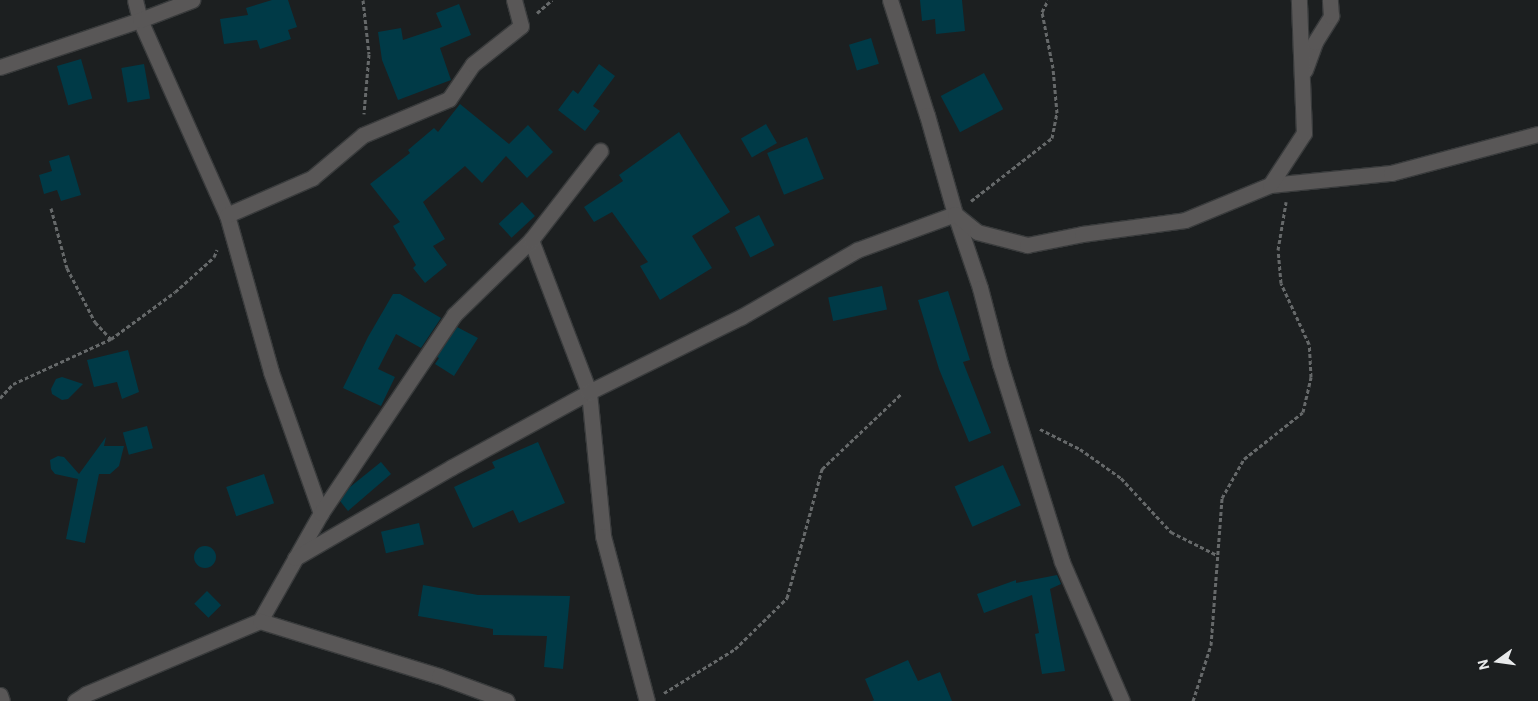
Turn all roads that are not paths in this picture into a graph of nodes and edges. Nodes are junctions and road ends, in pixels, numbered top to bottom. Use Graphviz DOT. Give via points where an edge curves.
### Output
graph roads {
  1 [pos="135,0"];
  2 [pos="192,0"];
  3 [pos="514,0"];
  4 [pos="890,0"];
  5 [pos="1299,0"];
  6 [pos="1330,0"];
  7 [pos="140,20"];
  8 [pos="0,67"];
  9 [pos="1302,78"];
  10 [pos="1538,134"];
  11 [pos="600,151"];
  12 [pos="1270,185"];
  13 [pos="955,214"];
  14 [pos="227,215"];
  15 [pos="531,240"];
  16 [pos="589,392"];
  17 [pos="321,512"];
  18 [pos="295,558"];
  19 [pos="260,621"];
  20 [pos="0,695"];
  21 [pos="653,698"];
  22 [pos="2,701"];
  23 [pos="75,701"];
  24 [pos="507,701"];
  25 [pos="1122,701"];
  1 -- 7 [label="street"];
  2 -- 7 [label="street"];
  3 -- 14 [label="street" via="521,26 473,64 449,99 363,135 312,178"];
  4 -- 13 [label="street"];
  5 -- 9 [label="street"];
  6 -- 9 [label="street" via="1331,16 1316,42"];
  7 -- 8 [label="street"];
  7 -- 14 [label="street"];
  9 -- 12 [label="street" via="1304,133"];
  10 -- 12 [label="street" via="1391,173"];
  11 -- 15 [label="street"];
  12 -- 13 [label="street" via="1185,220 1027,245 977,232"];
  13 -- 16 [label="street" via="857,250 732,321"];
  13 -- 25 [label="street" via="1062,562"];
  14 -- 17 [label="street" via="271,372"];
  15 -- 16 [label="street"];
  15 -- 17 [label="street" via="454,315"];
  16 -- 18 [label="street"];
  16 -- 21 [label="street" via="603,536"];
  17 -- 18 [label="street"];
  18 -- 19 [label="street"];
  19 -- 23 [label="street"];
  19 -- 24 [label="street" via="439,676"];
  20 -- 22 [label="street"];
}
